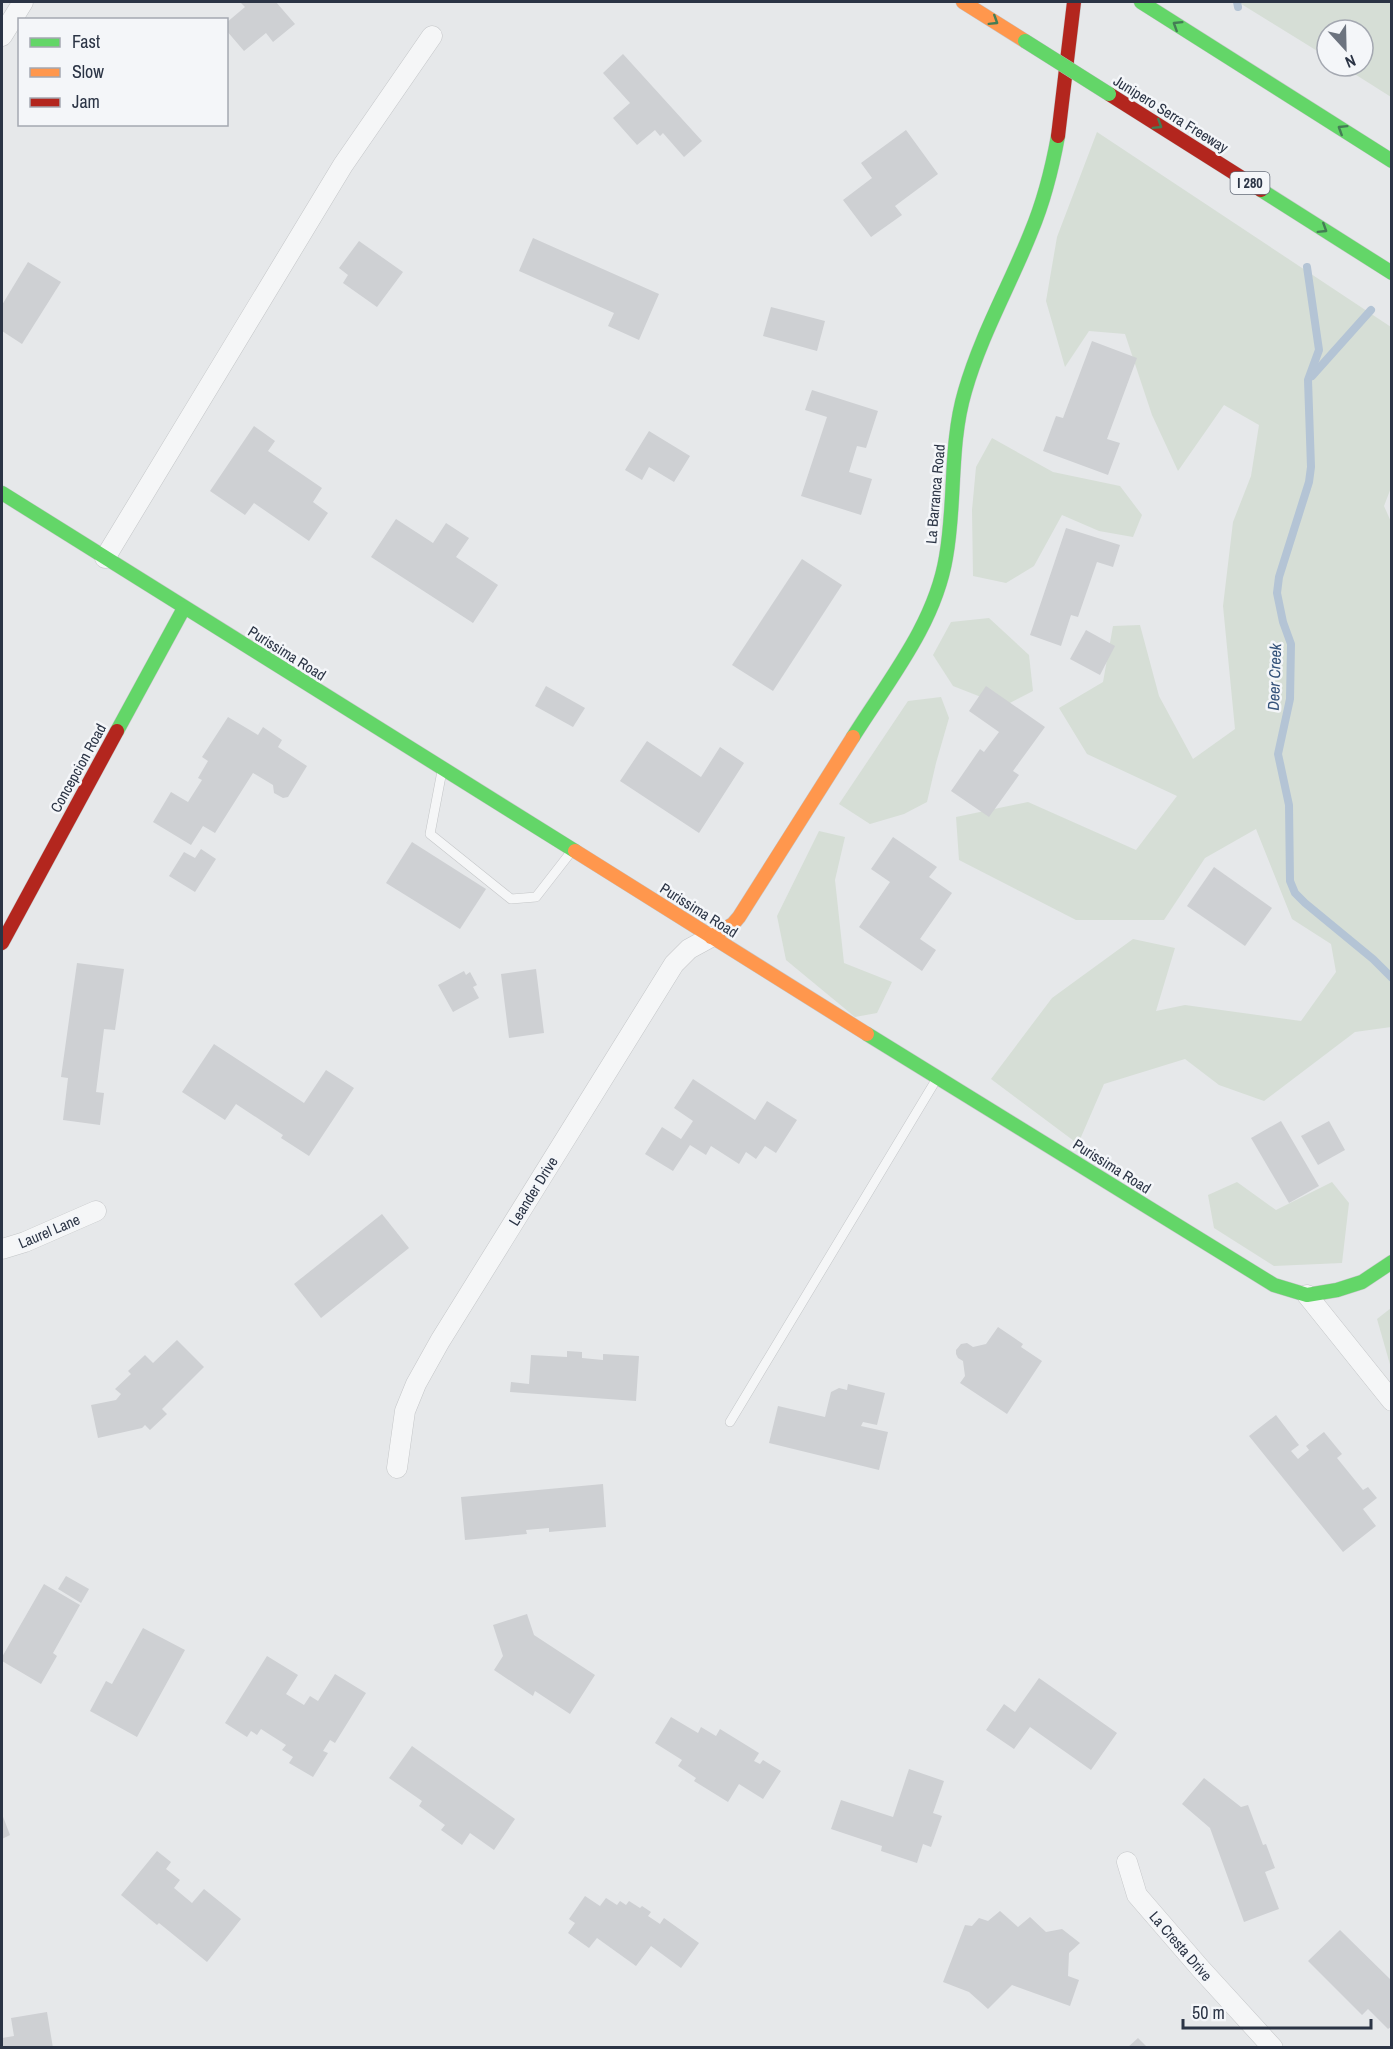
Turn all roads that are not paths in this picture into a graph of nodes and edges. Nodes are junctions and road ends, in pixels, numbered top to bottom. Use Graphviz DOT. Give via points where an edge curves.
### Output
graph roads {
  1 [pos="23,2"];
  2 [pos="963,2"];
  3 [pos="1074,2"];
  4 [pos="1141,2"];
  5 [pos="2,36"];
  6 [pos="432,36"];
  7 [pos="1392,161"];
  8 [pos="1392,273"];
  9 [pos="2,493"];
  10 [pos="105,558"];
  11 [pos="184,608"];
  12 [pos="443,769"];
  13 [pos="572,850"];
  14 [pos="4,930"];
  15 [pos="711,937"];
  16 [pos="938,1078"];
  17 [pos="96,1211"];
  18 [pos="2,1249"];
  19 [pos="1392,1262"];
  20 [pos="1307,1295"];
  21 [pos="1392,1401"];
  22 [pos="730,1422"];
  23 [pos="397,1468"];
  24 [pos="1127,1862"];
  25 [pos="1274,2048"];
  1 -- 5 [label="street"];
  2 -- 8 [label="main road, Junipero Serra Freeway / I 280, one-way, bridge"];
  3 -- 15 [label="main road, La Barranca Road" via="1057,145 1049,179 964,393 957,424 948,549 930,609 914,641 739,917"];
  7 -- 4 [label="main road, one-way"];
  6 -- 10 [label="street" via="343,165"];
  9 -- 10 [label="main road, Purissima Road"];
  10 -- 11 [label="main road, Purissima Road"];
  11 -- 12 [label="main road, Purissima Road"];
  11 -- 14 [label="main road, Concepcion Road"];
  12 -- 13 [label="main road, Purissima Road"];
  12 -- 13 [label="lane" via="430,834 511,899 536,897"];
  13 -- 15 [label="main road, Purissima Road"];
  15 -- 16 [label="main road, Purissima Road"];
  15 -- 23 [label="street, Leander Drive" via="689,949 674,964 440,1341 405,1411"];
  16 -- 20 [label="main road, Purissima Road" via="1274,1285"];
  16 -- 22 [label="lane"];
  17 -- 18 [label="street, Laurel Lane"];
  19 -- 20 [label="main road, Purissima Road" via="1362,1282"];
  20 -- 21 [label="street"];
  24 -- 25 [label="street, La Cresta Drive" via="1137,1895"];
}
